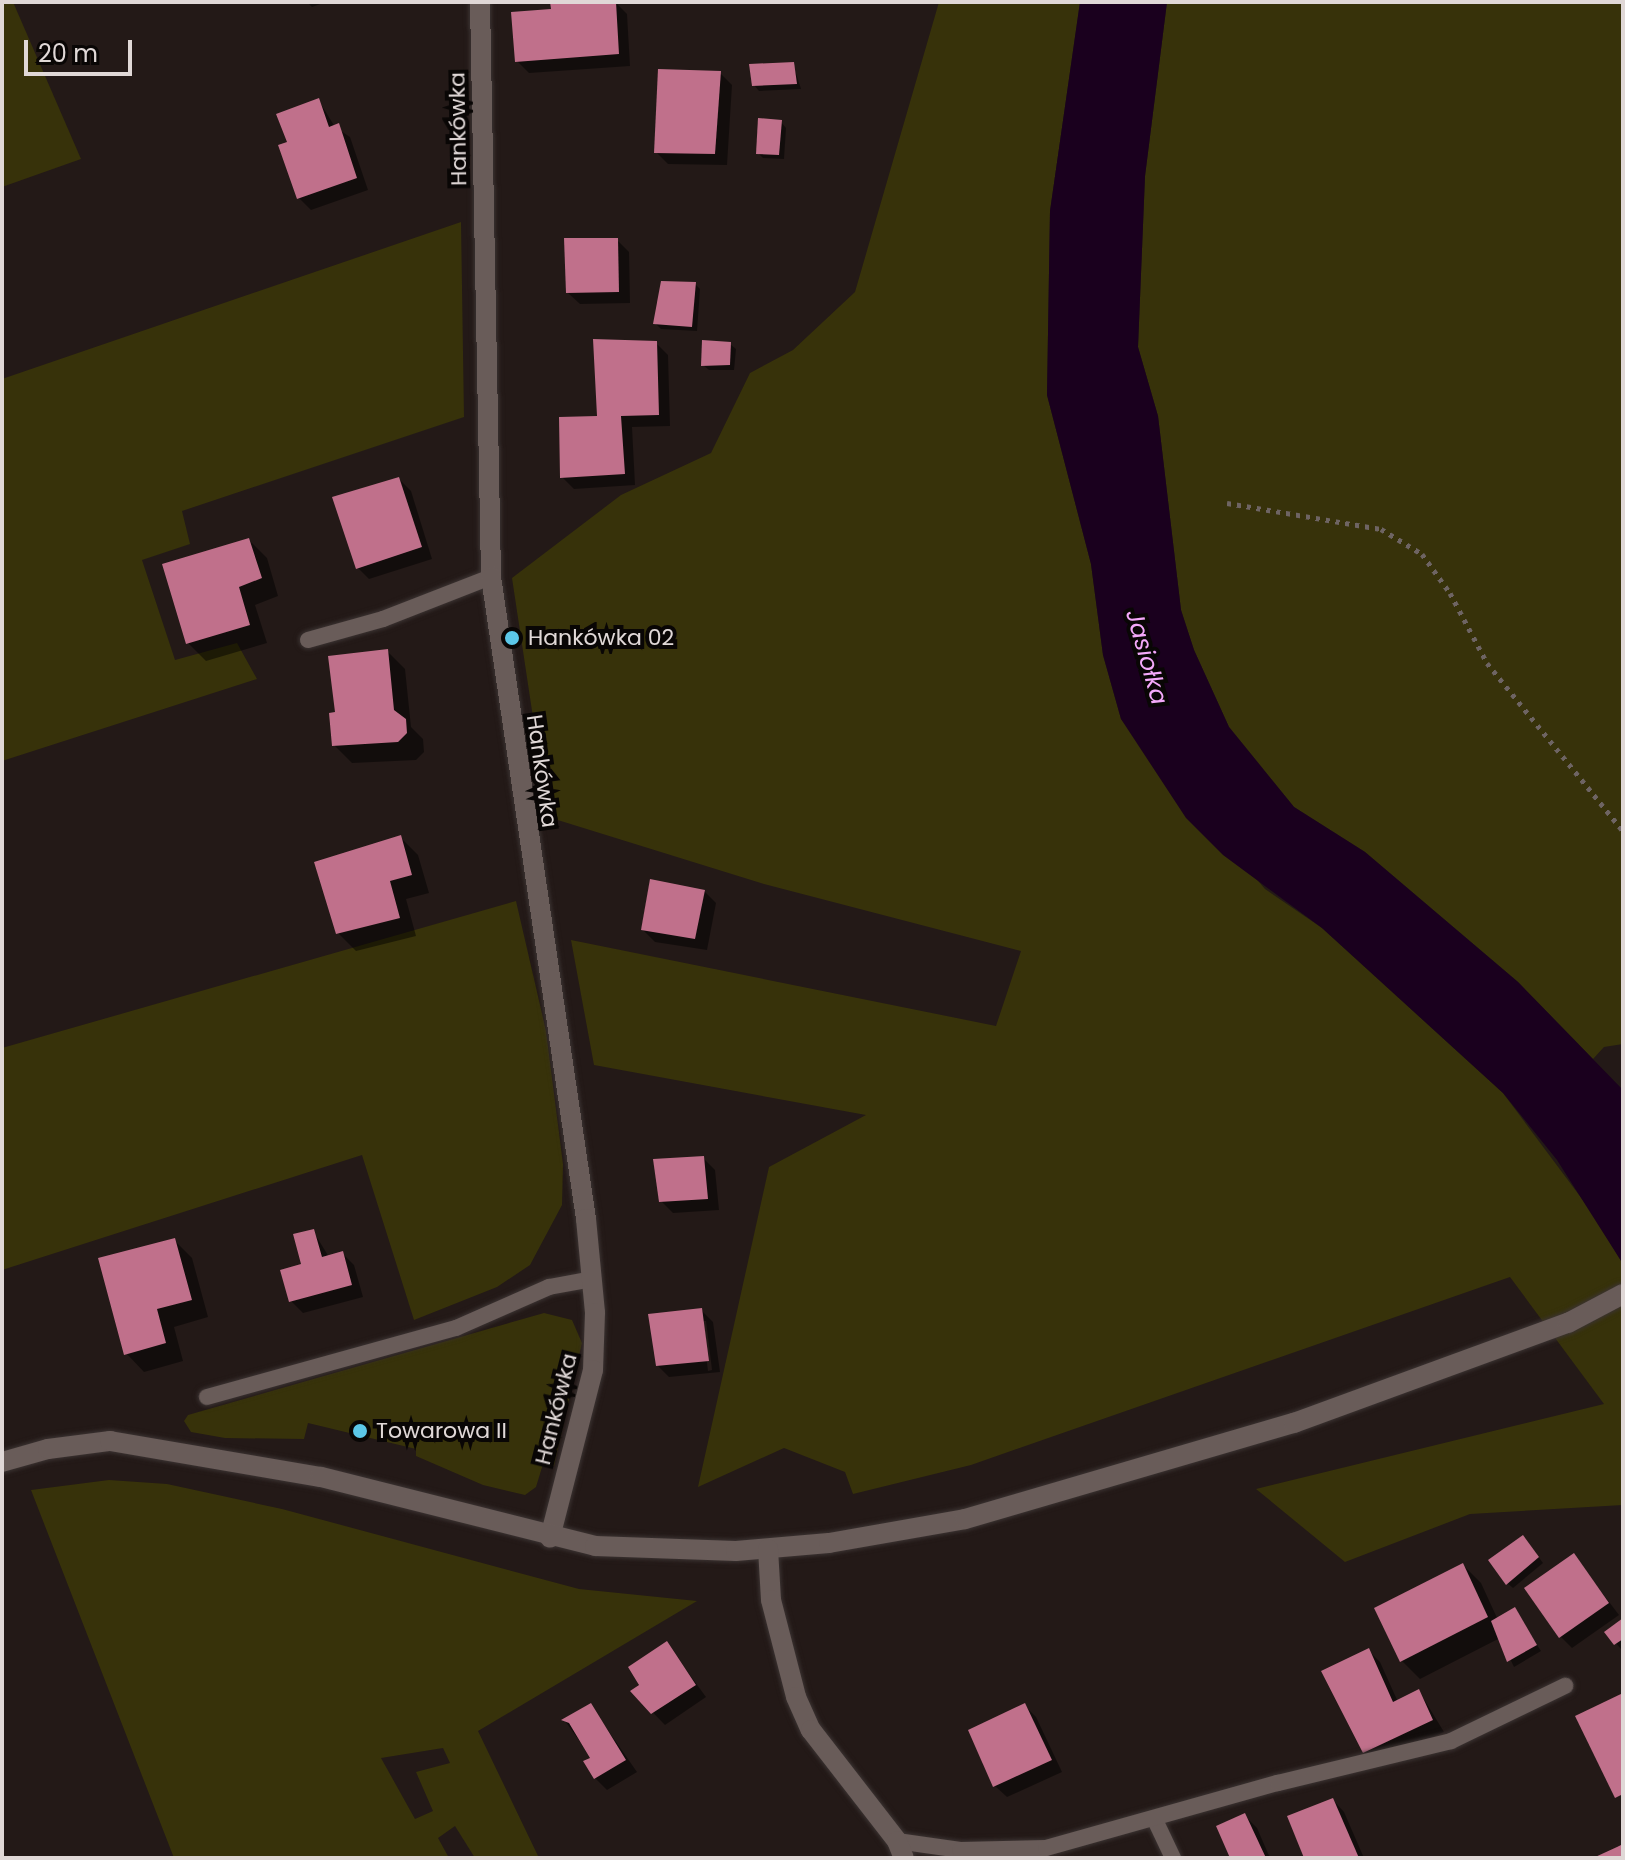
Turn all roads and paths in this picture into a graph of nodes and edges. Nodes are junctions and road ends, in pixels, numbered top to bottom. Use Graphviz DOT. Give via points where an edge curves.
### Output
graph roads {
  1 [pos="480,2"];
  2 [pos="1227,503"];
  3 [pos="491,577"];
  4 [pos="308,640"];
  5 [pos="1623,831"];
  6 [pos="593,1279"];
  7 [pos="1623,1294"];
  8 [pos="207,1397"];
  9 [pos="2,1462"];
  10 [pos="550,1538"];
  11 [pos="768,1549"];
  12 [pos="1565,1686"];
  13 [pos="1155,1820"];
  14 [pos="900,1850"];
  15 [pos="1173,1858"];
  1 -- 3 [label="street, Hankówka"];
  2 -- 5 [label="path" via="1381,529 1422,554 1450,593 1487,663"];
  3 -- 4 [label="lane" via="383,619"];
  3 -- 6 [label="street, Hankówka"];
  6 -- 8 [label="lane" via="549,1287 456,1328"];
  6 -- 10 [label="street, Hankówka" via="593,1370"];
  7 -- 11 [label="street" via="1568,1323 1294,1423 965,1519 868,1538"];
  9 -- 10 [label="street" via="84,1443 181,1450 321,1477"];
  10 -- 11 [label="street" via="641,1551"];
  11 -- 14 [label="street" via="771,1600 796,1697 811,1730"];
  12 -- 13 [label="lane" via="1451,1741 1278,1783"];
  13 -- 14 [label="lane" via="1046,1848"];
  13 -- 15 [label="lane"];
}
